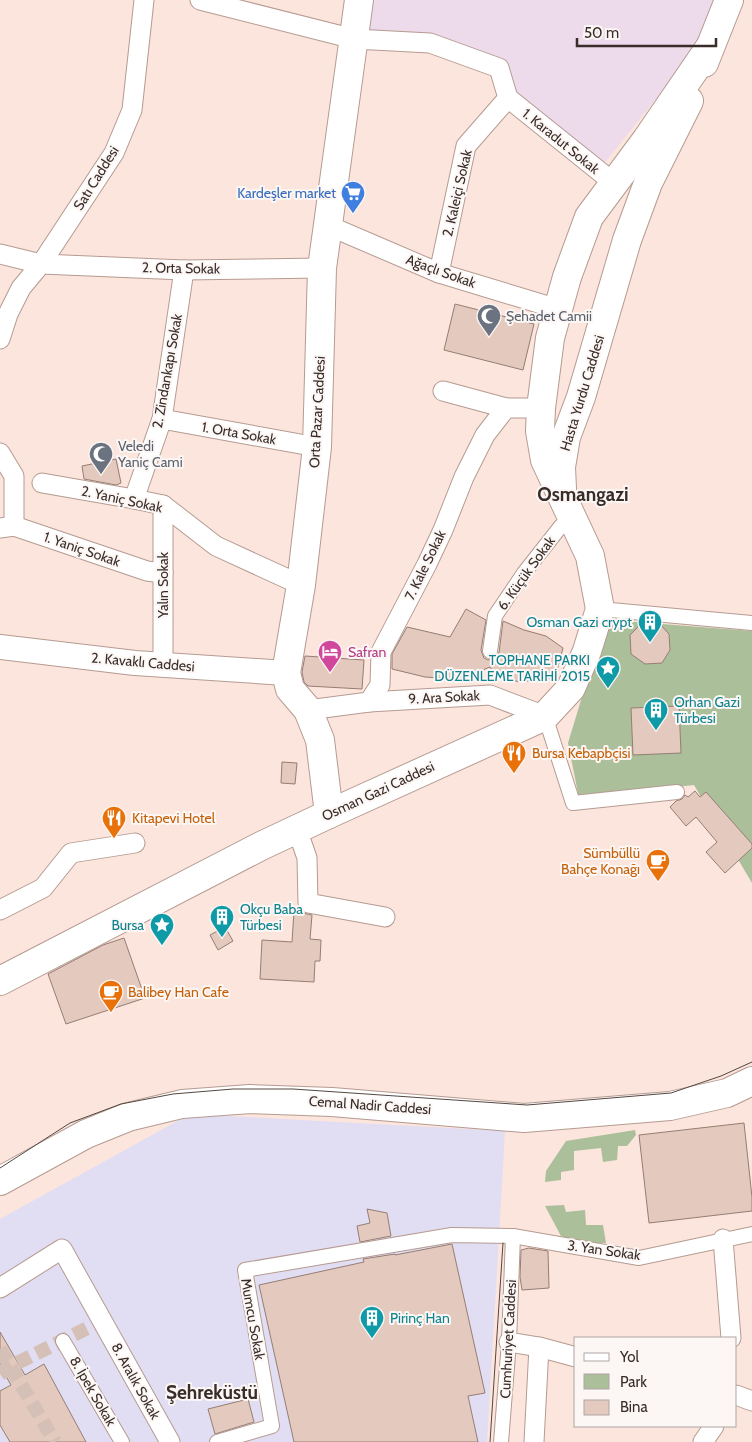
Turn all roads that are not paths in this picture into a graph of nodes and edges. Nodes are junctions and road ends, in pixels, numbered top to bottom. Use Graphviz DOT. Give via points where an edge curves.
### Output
graph roads {
  1 [pos="144,0"];
  2 [pos="200,0"];
  3 [pos="359,0"];
  4 [pos="728,0"];
  5 [pos="354,38"];
  6 [pos="710,46"];
  7 [pos="508,98"];
  8 [pos="614,183"];
  9 [pos="327,226"];
  10 [pos="0,254"];
  11 [pos="40,264"];
  12 [pos="322,268"];
  13 [pos="184,270"];
  14 [pos="439,273"];
  15 [pos="558,309"];
  16 [pos="0,339"];
  17 [pos="443,391"];
  18 [pos="506,408"];
  19 [pos="541,408"];
  20 [pos="162,419"];
  21 [pos="317,446"];
  22 [pos="0,453"];
  23 [pos="42,483"];
  24 [pos="563,498"];
  25 [pos="134,499"];
  26 [pos="163,505"];
  27 [pos="561,526"];
  28 [pos="7,527"];
  29 [pos="163,573"];
  30 [pos="301,585"];
  31 [pos="600,609"];
  32 [pos="752,623"];
  33 [pos="0,647"];
  34 [pos="490,651"];
  35 [pos="163,665"];
  36 [pos="286,673"];
  37 [pos="369,702"];
  38 [pos="308,710"];
  39 [pos="545,716"];
  40 [pos="677,792"];
  41 [pos="329,814"];
  42 [pos="297,830"];
  43 [pos="135,843"];
  44 [pos="0,910"];
  45 [pos="385,917"];
  46 [pos="0,981"];
  47 [pos="752,1081"];
  48 [pos="0,1181"];
  49 [pos="752,1234"];
  50 [pos="513,1236"];
  51 [pos="723,1240"];
  52 [pos="245,1270"];
  53 [pos="0,1288"];
  54 [pos="730,1337"];
  55 [pos="63,1341"];
  56 [pos="509,1342"];
  57 [pos="539,1346"];
  58 [pos="574,1356"];
  59 [pos="737,1395"];
  60 [pos="752,1401"];
  61 [pos="713,1427"];
  62 [pos="122,1442"];
  63 [pos="170,1442"];
  64 [pos="217,1442"];
  65 [pos="501,1442"];
  66 [pos="534,1442"];
  67 [pos="703,1442"];
  1 -- 11 [label="street, Satı Caddesi" via="132,110 114,153"];
  2 -- 5 [label="street"];
  3 -- 5 [label="main road, Orta Pazar Caddesi"];
  4 -- 6 [label="main road, Hasta Yurdu Caddesi"];
  5 -- 7 [label="street" via="430,43 499,68"];
  5 -- 9 [label="main road, Orta Pazar Caddesi"];
  6 -- 8 [label="main road, Hasta Yurdu Caddesi"];
  6 -- 24 [label="main road, Hasta Yurdu Caddesi" via="686,107 648,183 627,240 566,437 561,467"];
  7 -- 8 [label="street, 1. Karadut Sokak"];
  7 -- 14 [label="street, 2. Kaleiçi Sokak" via="466,146"];
  8 -- 15 [label="main road, Hasta Yurdu Caddesi" via="589,217"];
  9 -- 12 [label="main road, Orta Pazar Caddesi"];
  9 -- 14 [label="street, Ağaçlı Sokak"];
  10 -- 11 [label="street, 2. Orta Sokak"];
  11 -- 13 [label="street, 2. Orta Sokak"];
  11 -- 16 [label="street, Satı Caddesi" via="21,288"];
  12 -- 13 [label="street, 2. Orta Sokak"];
  12 -- 21 [label="main road, Orta Pazar Caddesi"];
  13 -- 20 [label="street, 2. Zindankapı Sokak"];
  14 -- 15 [label="street, Ağaçlı Sokak"];
  15 -- 19 [label="main road, Hasta Yurdu Caddesi" via="550,338"];
  17 -- 18 [label="street"];
  18 -- 19 [label="street"];
  18 -- 37 [label="street, 7. Kale Sokak" via="485,435 464,476 443,530 381,652 380,684"];
  19 -- 24 [label="main road, Hasta Yurdu Caddesi" via="540,431 545,460"];
  20 -- 21 [label="street, 1. Orta Sokak"];
  20 -- 25 [label="street, 2. Zindankapı Sokak"];
  21 -- 30 [label="main road, Orta Pazar Caddesi"];
  22 -- 28 [label="street" via="14,476"];
  23 -- 25 [label="street, 2. Yaniç Sokak"];
  24 -- 31 [label="main road, Osman Gazi Caddesi" via="590,556"];
  25 -- 26 [label="street, 2. Yaniç Sokak"];
  26 -- 29 [label="street, Yalın Sokak"];
  26 -- 30 [label="street, 2. Yaniç Sokak" via="216,546"];
  27 -- 34 [label="street, 6. Küçük Sokak" via="495,616"];
  28 -- 29 [label="street, 1. Yaniç Sokak" via="147,571"];
  29 -- 35 [label="street, Yalın Sokak"];
  30 -- 36 [label="main road, Orta Pazar Caddesi"];
  31 -- 32 [label="street"];
  31 -- 39 [label="main road, Osman Gazi Caddesi" via="571,688"];
  33 -- 35 [label="street, 2. Kavaklı Caddesi"];
  35 -- 36 [label="street, 2. Kavaklı Caddesi"];
  36 -- 38 [label="main road" via="290,689"];
  37 -- 38 [label="street"];
  37 -- 39 [label="street, 9. Ara Sokak" via="490,695"];
  38 -- 41 [label="main road" via="320,740"];
  39 -- 40 [label="street" via="573,803"];
  39 -- 41 [label="main road, Osman Gazi Caddesi"];
  41 -- 42 [label="main road, Osman Gazi Caddesi"];
  42 -- 45 [label="street" via="307,858 308,904"];
  42 -- 46 [label="main road, Osman Gazi Caddesi"];
  43 -- 44 [label="street" via="71,853 43,888"];
  47 -- 48 [label="main road, Cemal Nadir Caddesi" via="727,1093 670,1106 524,1118 332,1102 250,1099 182,1104 128,1117 86,1134"];
  49 -- 51 [label="street, 3. Yan Sokak"];
  50 -- 51 [label="street, 3. Yan Sokak" via="639,1258"];
  50 -- 52 [label="street, 3. Yan Sokak" via="452,1235"];
  50 -- 56 [label="street, Cumhuriyet Caddesi"];
  51 -- 54 [label="street"];
  52 -- 64 [label="street, Mumcu Sokak" via="272,1426"];
  53 -- 63 [label="street, 8. Aralık Sokak" via="62,1249"];
  55 -- 62 [label="street, 8. İpek Sokak"];
  56 -- 57 [label="street"];
  56 -- 65 [label="street, Cumhuriyet Caddesi"];
  57 -- 58 [label="street"];
  57 -- 66 [label="street"];
  59 -- 60 [label="street"];
  61 -- 67 [label="street"];
}
